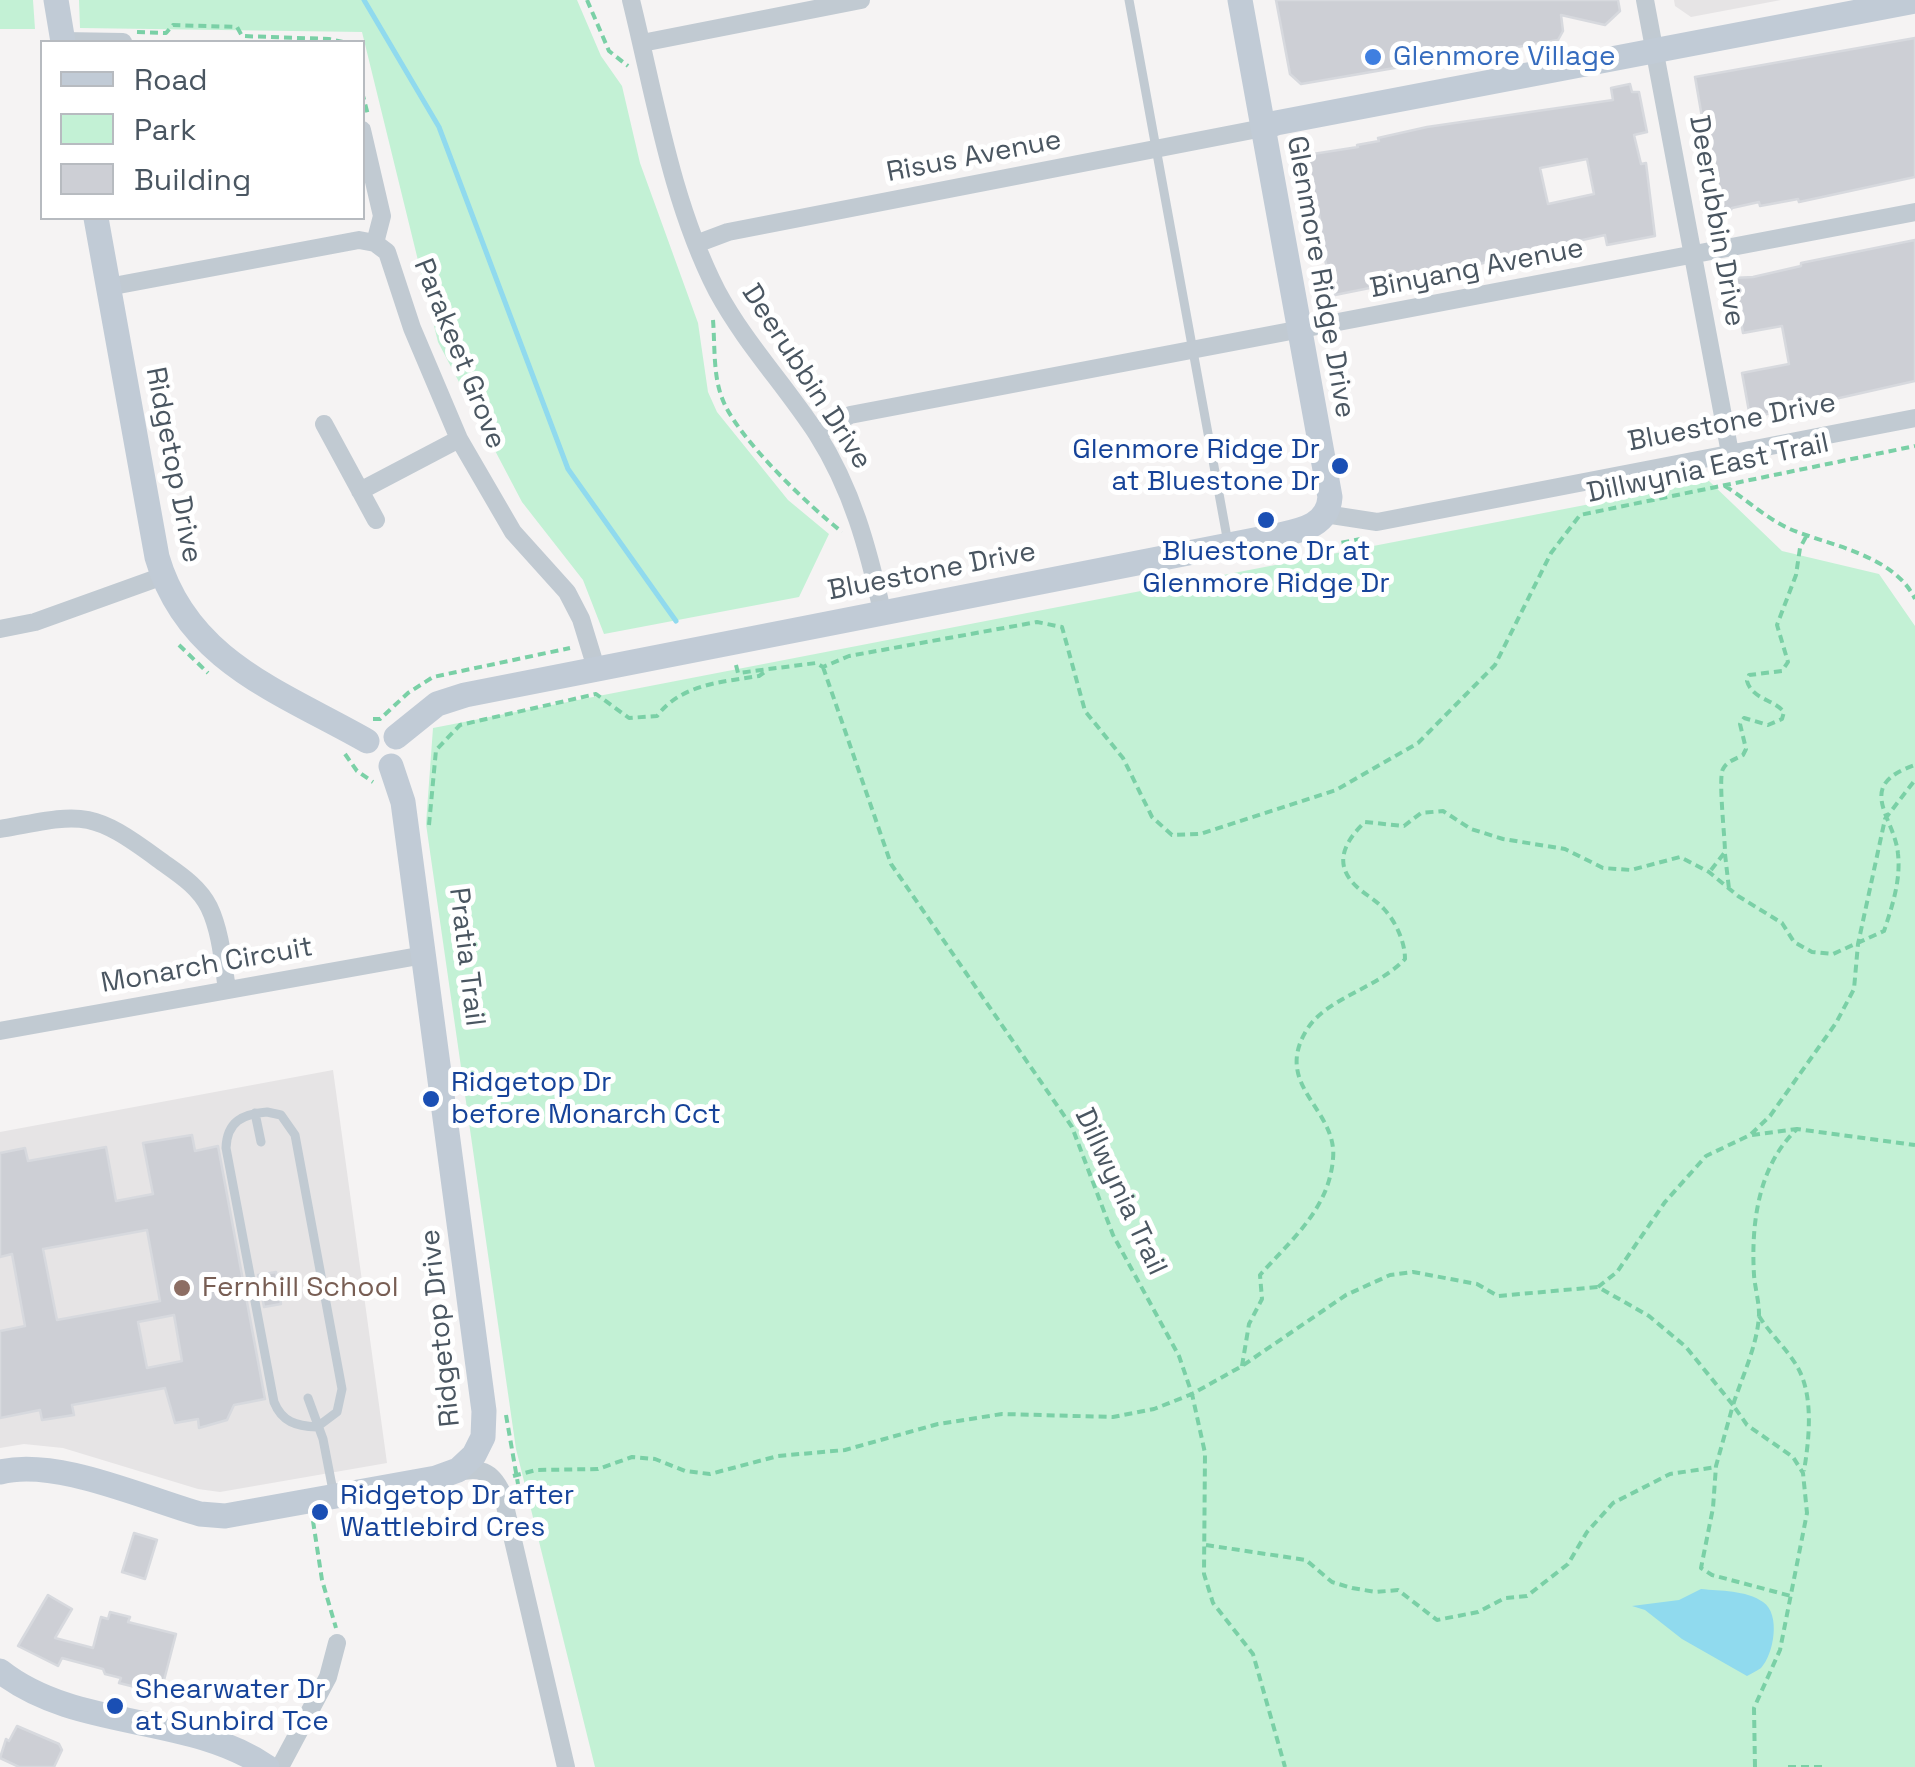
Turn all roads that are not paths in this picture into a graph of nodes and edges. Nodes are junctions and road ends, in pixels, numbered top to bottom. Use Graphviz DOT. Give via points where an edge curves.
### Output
graph roads {
  1 [pos="56,0"];
  2 [pos="632,0"];
  3 [pos="861,0"];
  4 [pos="1129,0"];
  5 [pos="1240,0"];
  6 [pos="1644,0"];
  7 [pos="1915,1"];
  8 [pos="127,37"];
  9 [pos="63,40"];
  10 [pos="89,40"];
  11 [pos="642,43"];
  12 [pos="1656,50"];
  13 [pos="366,124"];
  14 [pos="1263,128"];
  15 [pos="1156,151"];
  16 [pos="1915,212"];
  17 [pos="96,220"];
  18 [pos="374,243"];
  19 [pos="696,244"];
  20 [pos="1694,255"];
  21 [pos="108,288"];
  22 [pos="1298,330"];
  23 [pos="1192,352"];
  24 [pos="1915,418"];
  25 [pos="324,424"];
  26 [pos="817,434"];
  27 [pos="459,439"];
  28 [pos="1730,453"];
  29 [pos="360,492"];
  30 [pos="1325,514"];
  31 [pos="376,520"];
  32 [pos="1228,545"];
  33 [pos="163,576"];
  34 [pos="882,611"];
  35 [pos="0,629"];
  36 [pos="592,656"];
  37 [pos="396,737"];
  38 [pos="360,738"];
  39 [pos="391,766"];
  40 [pos="0,829"];
  41 [pos="424,955"];
  42 [pos="228,990"];
  43 [pos="0,1031"];
  44 [pos="255,1113"];
  45 [pos="261,1142"];
  46 [pos="308,1398"];
  47 [pos="317,1426"];
  48 [pos="0,1472"];
  49 [pos="446,1476"];
  50 [pos="334,1497"];
  51 [pos="337,1643"];
  52 [pos="3,1681"];
  53 [pos="267,1767"];
  54 [pos="280,1767"];
  55 [pos="566,1767"];
  1 -- 9 [label="street"];
  2 -- 11 [label="street, Deerubbin Drive"];
  3 -- 11 [label="street"];
  4 -- 15 [label="lane"];
  5 -- 14 [label="street, Glenmore Ridge Drive"];
  6 -- 12 [label="street, Deerubbin Drive"];
  7 -- 12 [label="street"];
  8 -- 10 [label="street"];
  11 -- 19 [label="street, Deerubbin Drive"];
  12 -- 14 [label="street"];
  12 -- 20 [label="street, Deerubbin Drive"];
  13 -- 18 [label="street" via="382,216"];
  14 -- 15 [label="street, Risus Avenue"];
  14 -- 22 [label="street, Glenmore Ridge Drive"];
  15 -- 19 [label="street, Risus Avenue" via="728,232"];
  15 -- 23 [label="lane"];
  16 -- 20 [label="street, Binyang Avenue"];
  17 -- 21 [label="street, Ridgetop Drive"];
  18 -- 21 [label="street, Parakeet Grove" via="359,240"];
  18 -- 27 [label="street, Parakeet Grove" via="391,260"];
  19 -- 26 [label="street, Deerubbin Drive" via="738,327"];
  20 -- 22 [label="street, Binyang Avenue"];
  20 -- 28 [label="street, Deerubbin Drive"];
  21 -- 33 [label="street, Ridgetop Drive"];
  22 -- 23 [label="street, Binyang Avenue"];
  22 -- 30 [label="street, Glenmore Ridge Drive" via="1330,496"];
  23 -- 26 [label="street, Binyang Avenue" via="850,416"];
  23 -- 32 [label="lane"];
  24 -- 28 [label="street, Bluestone Drive"];
  25 -- 29 [label="street"];
  26 -- 34 [label="street, Deerubbin Drive" via="853,505"];
  27 -- 29 [label="street"];
  27 -- 36 [label="street, Parakeet Grove" via="512,532 568,592"];
  28 -- 30 [label="street, Bluestone Drive" via="1377,522"];
  29 -- 31 [label="street"];
  30 -- 32 [label="street, Bluestone Drive" via="1310,527"];
  32 -- 34 [label="street, Bluestone Drive"];
  33 -- 35 [label="street"];
  33 -- 38 [label="street, Ridgetop Drive" via="187,623 210,648"];
  34 -- 36 [label="street, Bluestone Drive" via="730,642"];
  36 -- 37 [label="street, Bluestone Drive" via="437,704"];
  37 -- 38 [label="street" via="380,732"];
  37 -- 39 [label="street" via="401,752"];
  38 -- 39 [label="street" via="371,762"];
  39 -- 41 [label="street, Ridgetop Drive" via="403,802"];
  40 -- 42 [label="street" via="74,818 121,832 203,898 214,919"];
  41 -- 42 [label="street, Monarch Circuit"];
  41 -- 49 [label="street, Ridgetop Drive" via="485,1425 478,1448"];
  42 -- 43 [label="street, Monarch Circuit"];
  44 -- 45 [label="lane"];
  44 -- 47 [label="lane" via="281,1115 295,1136 342,1389 337,1412"];
  44 -- 47 [label="lane" via="233,1124 226,1148 274,1402 288,1422"];
  46 -- 47 [label="lane"];
  47 -- 50 [label="lane"];
  48 -- 50 [label="street" via="51,1470 216,1516"];
  49 -- 50 [label="street"];
  49 -- 55 [label="street" via="470,1469 498,1484"];
  51 -- 54 [label="street" via="328,1677"];
  52 -- 53 [label="street" via="219,1743"];
}
